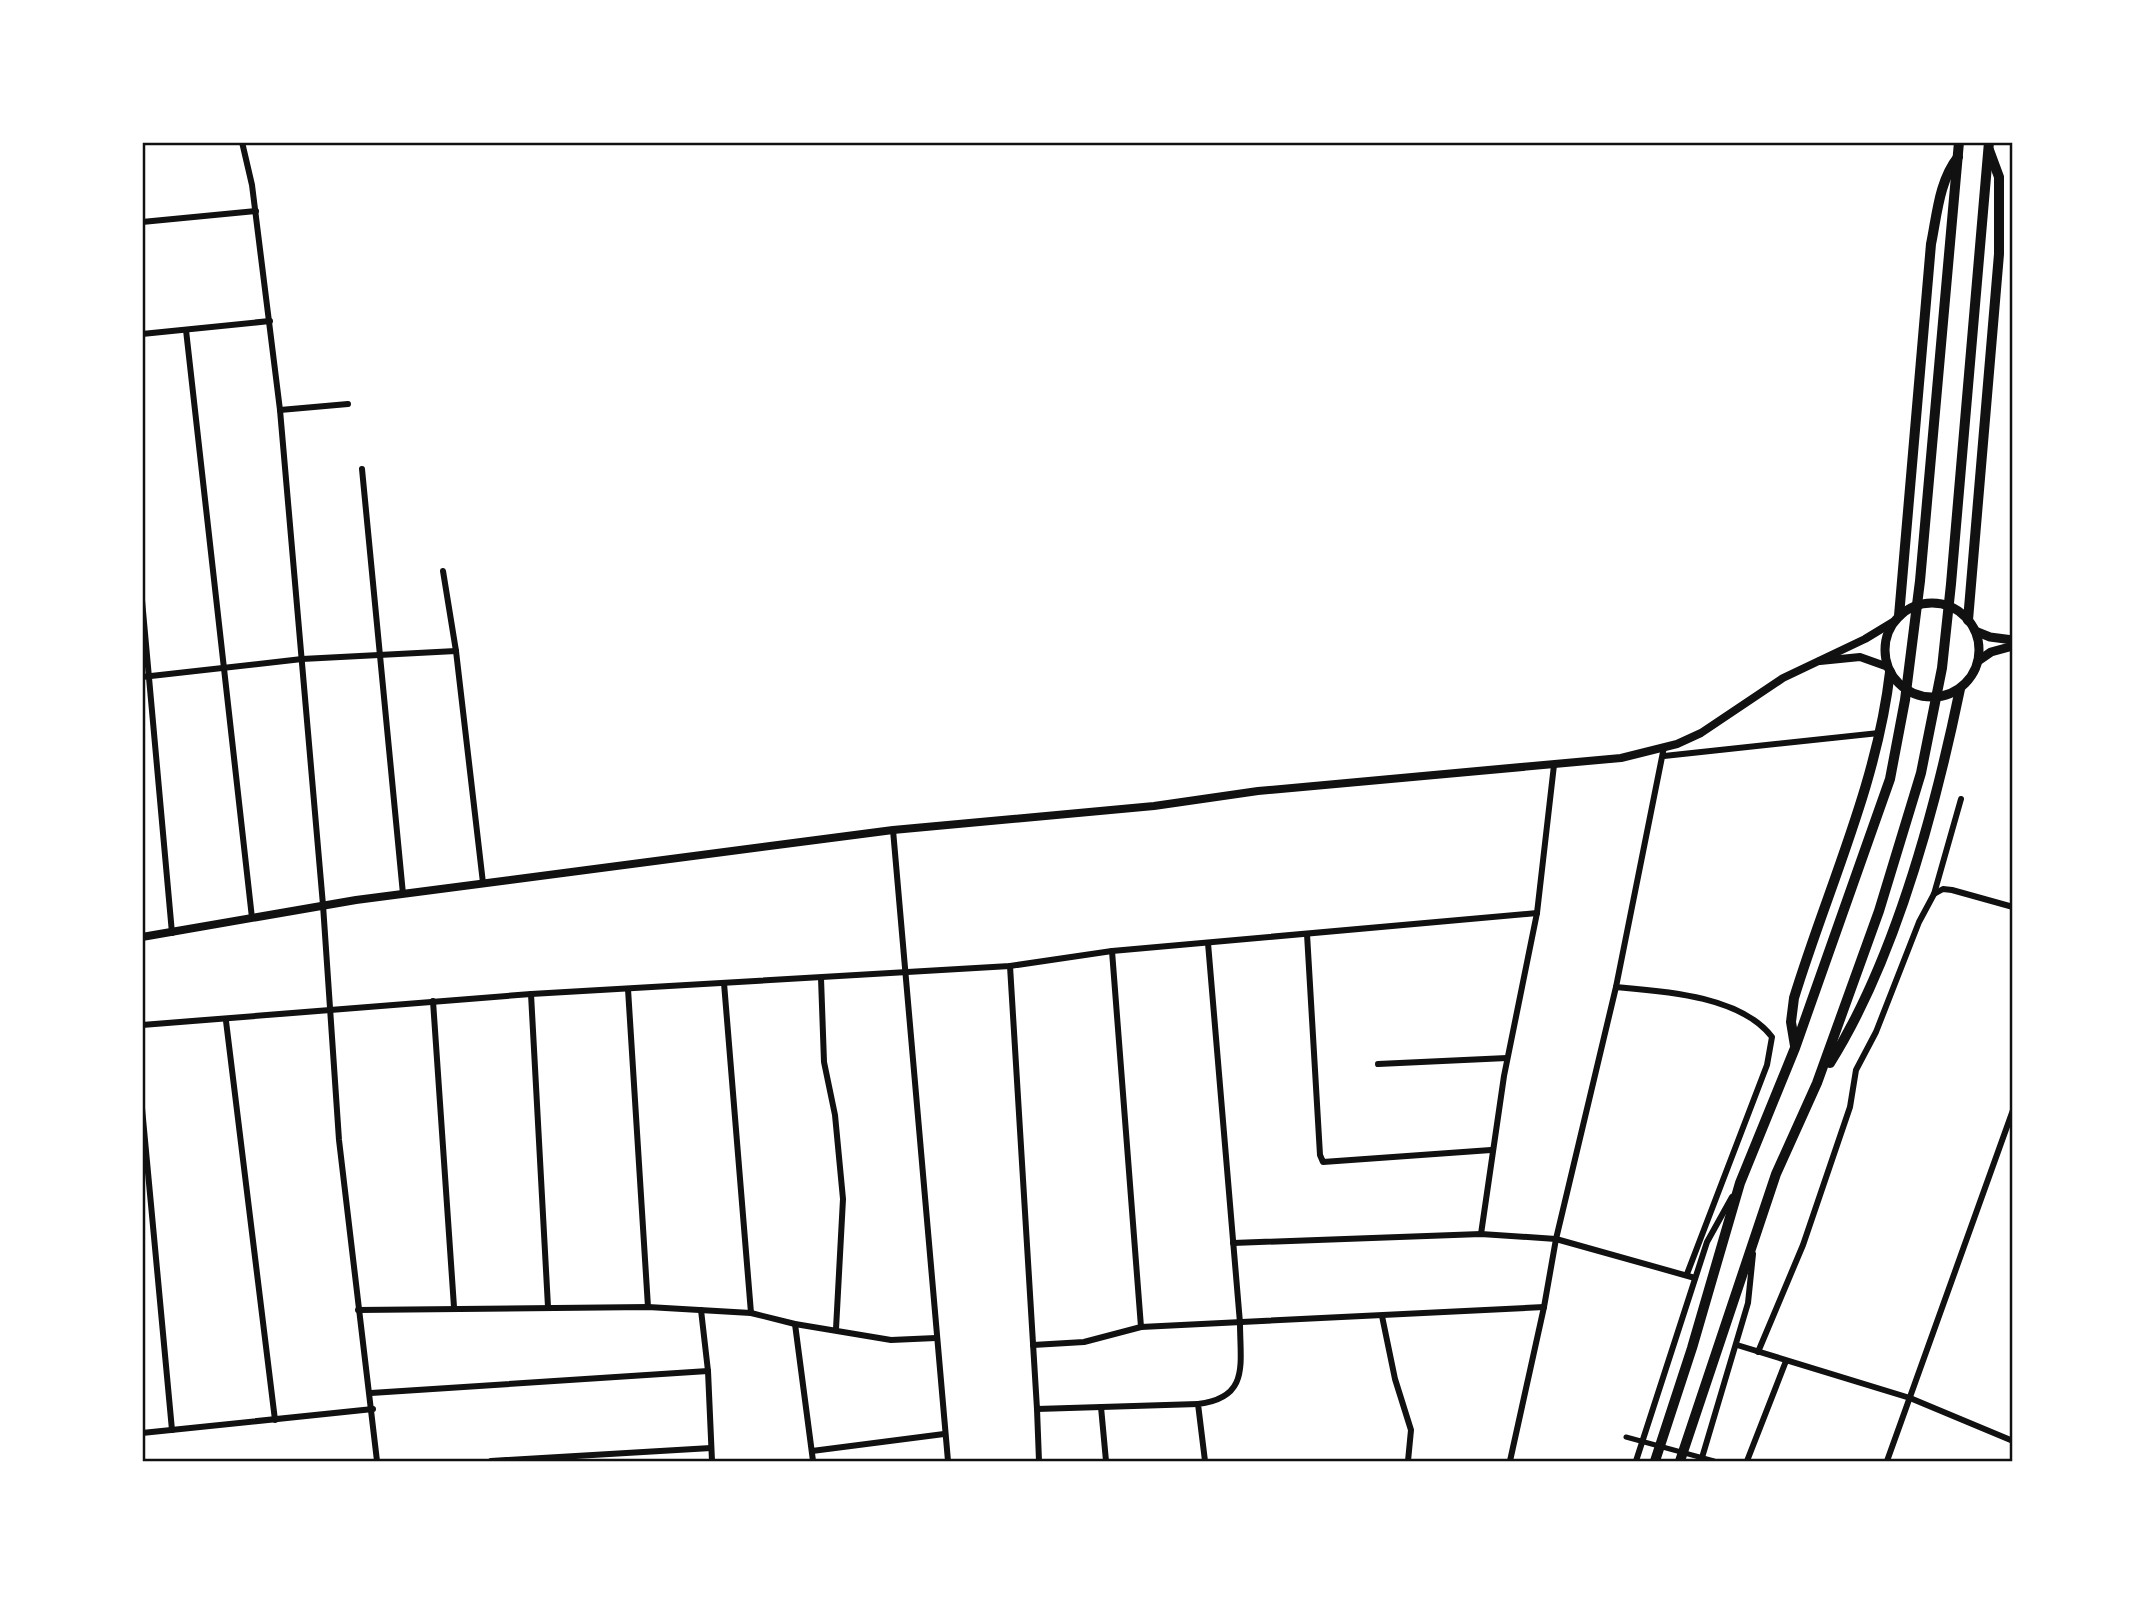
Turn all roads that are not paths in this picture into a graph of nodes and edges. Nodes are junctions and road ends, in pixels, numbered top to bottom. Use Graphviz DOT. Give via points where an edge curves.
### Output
graph roads {
  1 [pos="243,142"];
  2 [pos="1959,142"];
  3 [pos="1988,144"];
  4 [pos="1958,156"];
  5 [pos="256,211"];
  6 [pos="142,222"];
  7 [pos="270,321"];
  8 [pos="186,330"];
  9 [pos="142,334"];
  10 [pos="348,404"];
  11 [pos="280,410"];
  12 [pos="362,469"];
  13 [pos="443,571"];
  14 [pos="142,600"];
  15 [pos="1896,619"];
  16 [pos="1968,620"];
  17 [pos="1975,631"];
  18 [pos="2013,640"];
  19 [pos="2013,646"];
  20 [pos="456,652"];
  21 [pos="381,657"];
  22 [pos="302,659"];
  23 [pos="1978,661"];
  24 [pos="1810,663"];
  25 [pos="226,667"];
  26 [pos="1889,669"];
  27 [pos="146,677"];
  28 [pos="1960,689"];
  29 [pos="1879,733"];
  30 [pos="1664,751"];
  31 [pos="1554,765"];
  32 [pos="1961,799"];
  33 [pos="893,830"];
  34 [pos="483,883"];
  35 [pos="403,894"];
  36 [pos="1934,894"];
  37 [pos="323,905"];
  38 [pos="2013,906"];
  39 [pos="1537,913"];
  40 [pos="252,918"];
  41 [pos="172,933"];
  42 [pos="1307,934"];
  43 [pos="142,937"];
  44 [pos="1208,943"];
  45 [pos="1112,951"];
  46 [pos="1010,967"];
  47 [pos="904,974"];
  48 [pos="821,978"];
  49 [pos="724,983"];
  50 [pos="1616,987"];
  51 [pos="628,989"];
  52 [pos="531,994"];
  53 [pos="433,1001"];
  54 [pos="330,1012"];
  55 [pos="226,1021"];
  56 [pos="142,1026"];
  57 [pos="1795,1048"];
  58 [pos="1507,1058"];
  59 [pos="1378,1064"];
  60 [pos="1817,1083"];
  61 [pos="142,1108"];
  62 [pos="2013,1110"];
  63 [pos="1491,1150"];
  64 [pos="1740,1184"];
  65 [pos="1481,1234"];
  66 [pos="1755,1238"];
  67 [pos="1556,1239"];
  68 [pos="1233,1243"];
  69 [pos="1686,1274"];
  70 [pos="1695,1278"];
  71 [pos="454,1307"];
  72 [pos="548,1307"];
  73 [pos="648,1307"];
  74 [pos="1544,1307"];
  75 [pos="358,1310"];
  76 [pos="701,1310"];
  77 [pos="751,1313"];
  78 [pos="1382,1315"];
  79 [pos="1240,1323"];
  80 [pos="795,1324"];
  81 [pos="1141,1327"];
  82 [pos="836,1329"];
  83 [pos="936,1338"];
  84 [pos="1033,1345"];
  85 [pos="1737,1346"];
  86 [pos="1758,1352"];
  87 [pos="1786,1361"];
  88 [pos="708,1371"];
  89 [pos="371,1393"];
  90 [pos="1910,1398"];
  91 [pos="1198,1405"];
  92 [pos="1101,1407"];
  93 [pos="373,1409"];
  94 [pos="1037,1409"];
  95 [pos="275,1420"];
  96 [pos="172,1430"];
  97 [pos="142,1433"];
  98 [pos="944,1434"];
  99 [pos="1626,1437"];
  100 [pos="2013,1441"];
  101 [pos="711,1448"];
  102 [pos="812,1451"];
  103 [pos="377,1461"];
  104 [pos="491,1461"];
  105 [pos="712,1461"];
  106 [pos="813,1461"];
  107 [pos="948,1461"];
  108 [pos="1040,1461"];
  109 [pos="1106,1461"];
  110 [pos="1205,1461"];
  111 [pos="1408,1461"];
  112 [pos="1510,1461"];
  113 [pos="1636,1461"];
  114 [pos="1655,1461"];
  115 [pos="1680,1461"];
  116 [pos="1701,1461"];
  117 [pos="1714,1461"];
  118 [pos="1747,1461"];
  119 [pos="1887,1461"];
  1 -- 5 [label="street"];
  2 -- 4 [label="highway"];
  3 -- 16 [label="highway" via="1999,177 1999,254"];
  3 -- 60 [label="highway" via="1942,668 1921,773 1879,911"];
  4 -- 15 [label="highway" via="1943,186 1931,244"];
  4 -- 57 [label="highway" via="1907,688 1890,779"];
  5 -- 6 [label="street"];
  5 -- 7 [label="street"];
  7 -- 8 [label="street"];
  7 -- 11 [label="street"];
  8 -- 9 [label="street"];
  8 -- 25 [label="street"];
  10 -- 11 [label="street"];
  11 -- 22 [label="street"];
  12 -- 21 [label="street"];
  13 -- 20 [label="street"];
  14 -- 27 [label="street"];
  15 -- 16 [label="main road" via="1928,604 1944,605"];
  15 -- 24 [label="street" via="1865,639"];
  15 -- 26 [label="main road" via="1886,644"];
  16 -- 17 [label="main road"];
  17 -- 18 [label="main road"];
  17 -- 23 [label="main road"];
  19 -- 23 [label="main road"];
  20 -- 21 [label="street"];
  20 -- 34 [label="street"];
  21 -- 22 [label="street"];
  21 -- 35 [label="street"];
  22 -- 25 [label="street"];
  22 -- 37 [label="street"];
  23 -- 28 [label="main road"];
  24 -- 26 [label="street" via="1860,657"];
  24 -- 30 [label="street" via="1701,733"];
  25 -- 27 [label="street"];
  25 -- 40 [label="street"];
  26 -- 28 [label="main road" via="1915,694 1931,697"];
  26 -- 29 [label="highway"];
  27 -- 41 [label="street"];
  28 -- 60 [label="highway" via="1932,813 1909,884 1864,999"];
  29 -- 30 [label="street"];
  29 -- 57 [label="highway" via="1860,806 1794,998"];
  30 -- 31 [label="street"];
  30 -- 50 [label="street"];
  31 -- 33 [label="street"];
  31 -- 39 [label="street"];
  32 -- 36 [label="street"];
  33 -- 34 [label="street"];
  33 -- 47 [label="street"];
  34 -- 35 [label="street"];
  35 -- 37 [label="street"];
  36 -- 38 [label="street" via="1952,890"];
  36 -- 86 [label="street" via="1877,1032 1856,1069 1850,1107 1804,1245"];
  37 -- 40 [label="street"];
  37 -- 54 [label="street"];
  39 -- 42 [label="street"];
  39 -- 58 [label="street"];
  40 -- 41 [label="street"];
  41 -- 43 [label="street"];
  42 -- 44 [label="street"];
  42 -- 63 [label="street" via="1324,1162"];
  44 -- 45 [label="street"];
  44 -- 68 [label="street"];
  45 -- 46 [label="street"];
  45 -- 81 [label="street"];
  46 -- 47 [label="street"];
  46 -- 84 [label="street"];
  47 -- 48 [label="street"];
  47 -- 83 [label="street"];
  48 -- 49 [label="street"];
  48 -- 82 [label="street" via="824,1062 835,1115 843,1199"];
  49 -- 51 [label="street"];
  49 -- 77 [label="street"];
  50 -- 67 [label="street"];
  50 -- 69 [label="street" via="1700,999 1754,1019 1772,1037 1767,1065"];
  51 -- 52 [label="street"];
  51 -- 73 [label="street"];
  52 -- 53 [label="street"];
  52 -- 72 [label="street"];
  53 -- 54 [label="street"];
  53 -- 71 [label="street"];
  54 -- 55 [label="street"];
  54 -- 75 [label="street"];
  55 -- 56 [label="street"];
  55 -- 95 [label="street"];
  57 -- 64 [label="highway"];
  58 -- 59 [label="street"];
  58 -- 63 [label="street"];
  60 -- 66 [label="highway" via="1776,1174"];
  61 -- 96 [label="street"];
  62 -- 90 [label="street"];
  63 -- 65 [label="street"];
  64 -- 70 [label="street" via="1707,1242"];
  64 -- 114 [label="highway"];
  65 -- 67 [label="street"];
  65 -- 68 [label="street"];
  66 -- 85 [label="street" via="1748,1303"];
  66 -- 115 [label="highway"];
  67 -- 69 [label="street"];
  67 -- 74 [label="street"];
  68 -- 79 [label="street"];
  69 -- 70 [label="street"];
  70 -- 113 [label="street"];
  71 -- 72 [label="street"];
  71 -- 75 [label="street"];
  72 -- 73 [label="street"];
  73 -- 76 [label="street"];
  74 -- 78 [label="street"];
  74 -- 112 [label="street"];
  75 -- 89 [label="street"];
  76 -- 77 [label="street"];
  76 -- 88 [label="street"];
  77 -- 80 [label="street"];
  78 -- 79 [label="street"];
  78 -- 111 [label="street" via="1411,1430"];
  79 -- 81 [label="street"];
  79 -- 91 [label="street" via="1240,1378 1222,1399"];
  80 -- 82 [label="street"];
  80 -- 102 [label="street"];
  81 -- 84 [label="street" via="1083,1342"];
  82 -- 83 [label="street" via="891,1339"];
  83 -- 98 [label="street"];
  84 -- 94 [label="street"];
  85 -- 86 [label="street"];
  85 -- 116 [label="street"];
  86 -- 87 [label="street"];
  87 -- 90 [label="street"];
  87 -- 118 [label="street"];
  88 -- 89 [label="street"];
  88 -- 101 [label="street"];
  89 -- 93 [label="street"];
  90 -- 100 [label="street"];
  90 -- 119 [label="street"];
  91 -- 92 [label="street"];
  91 -- 110 [label="street"];
  92 -- 94 [label="street"];
  92 -- 109 [label="street"];
  93 -- 95 [label="street"];
  93 -- 103 [label="street"];
  94 -- 108 [label="street"];
  95 -- 96 [label="street"];
  96 -- 97 [label="street"];
  98 -- 102 [label="street"];
  98 -- 107 [label="street"];
  99 -- 117 [label="street"];
  101 -- 104 [label="street"];
  101 -- 105 [label="street"];
  102 -- 106 [label="street"];
}
